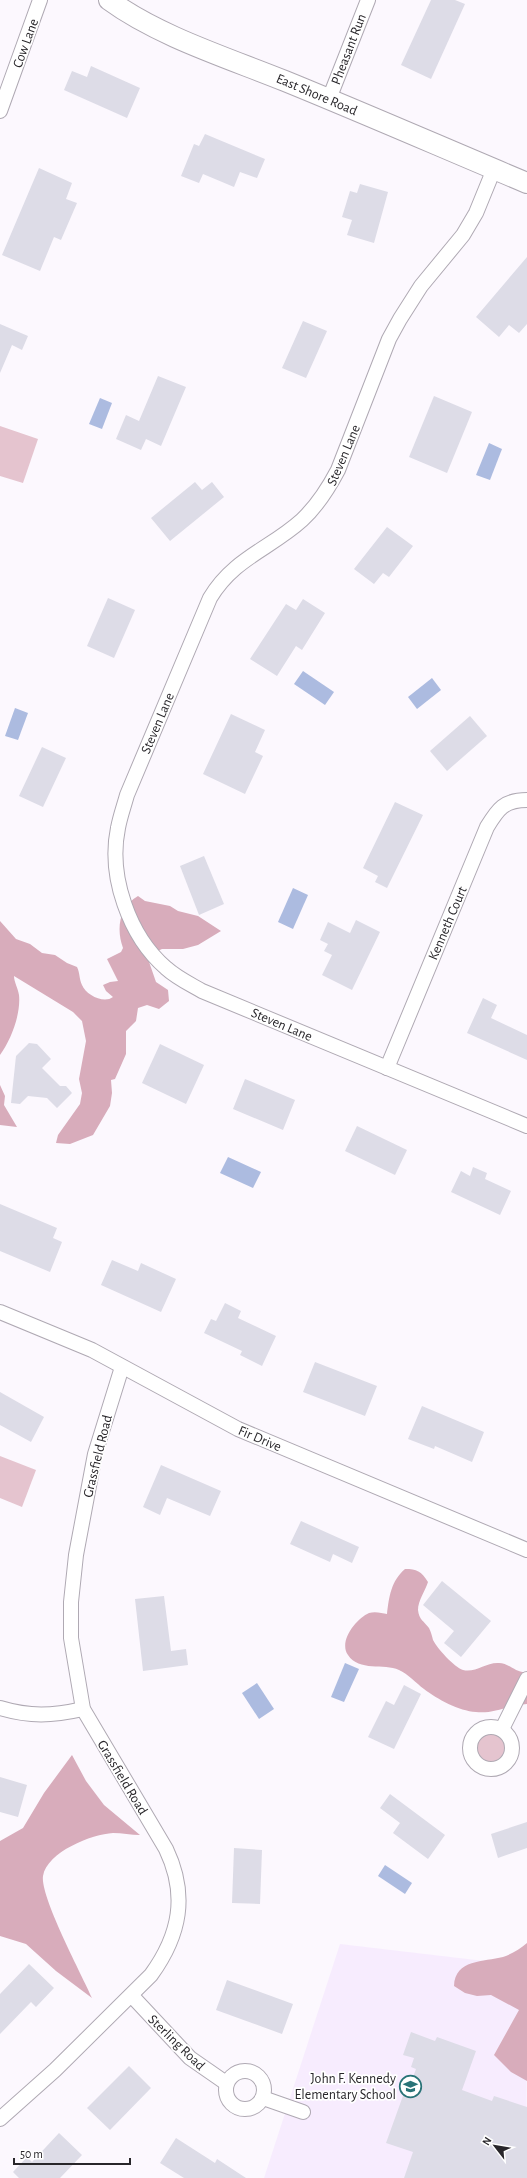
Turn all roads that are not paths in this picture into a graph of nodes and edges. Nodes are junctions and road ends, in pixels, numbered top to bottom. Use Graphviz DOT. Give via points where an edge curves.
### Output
graph roads {
  1 [pos="40,0"];
  2 [pos="109,0"];
  3 [pos="368,0"];
  4 [pos="5,83"];
  5 [pos="329,99"];
  6 [pos="0,111"];
  7 [pos="494,169"];
  8 [pos="527,183"];
  9 [pos="527,800"];
  10 [pos="387,1068"];
  11 [pos="527,1126"];
  12 [pos="0,1312"];
  13 [pos="122,1367"];
  14 [pos="527,1550"];
  15 [pos="527,1679"];
  16 [pos="0,1708"];
  17 [pos="83,1710"];
  18 [pos="502,1730"];
  19 [pos="132,1996"];
  20 [pos="226,2084"];
  21 [pos="263,2098"];
  22 [pos="303,2112"];
  23 [pos="0,2119"];
  1 -- 4 [label="street, Cow Lane"];
  2 -- 5 [label="main road, East Shore Road" via="129,14 163,31"];
  3 -- 5 [label="street, Pheasant Run"];
  4 -- 6 [label="street, Cow Lane"];
  5 -- 7 [label="main road, East Shore Road"];
  7 -- 8 [label="main road, East Shore Road"];
  7 -- 10 [label="street, Steven Lane" via="476,213 463,235 421,286 389,339 328,490 301,520 233,568 210,598 127,795 117,828 116,866 124,904 146,945 165,967 178,978 202,991"];
  9 -- 10 [label="street, Kenneth Court" via="515,800 502,806 487,827"];
  10 -- 11 [label="street, Steven Lane"];
  12 -- 13 [label="street, Fir Drive" via="92,1350"];
  13 -- 14 [label="street, Fir Drive" via="238,1429"];
  13 -- 17 [label="street, Grassfield Road" via="95,1454 76,1555 71,1602 72,1638"];
  15 -- 18 [label="street"];
  16 -- 17 [label="street" via="27,1714 53,1715"];
  17 -- 19 [label="street, Grassfield Road" via="166,1849 175,1870 178,1886 178,1913 173,1939 160,1964"];
  19 -- 20 [label="street, Sterling Road" via="190,2058"];
  19 -- 23 [label="street, Grassfield Road"];
  20 -- 21 [label="street" via="225,2090 230,2102 241,2109 254,2108"];
  20 -- 21 [label="street" via="240,2071 252,2072 264,2086"];
  21 -- 22 [label="street"];
}
